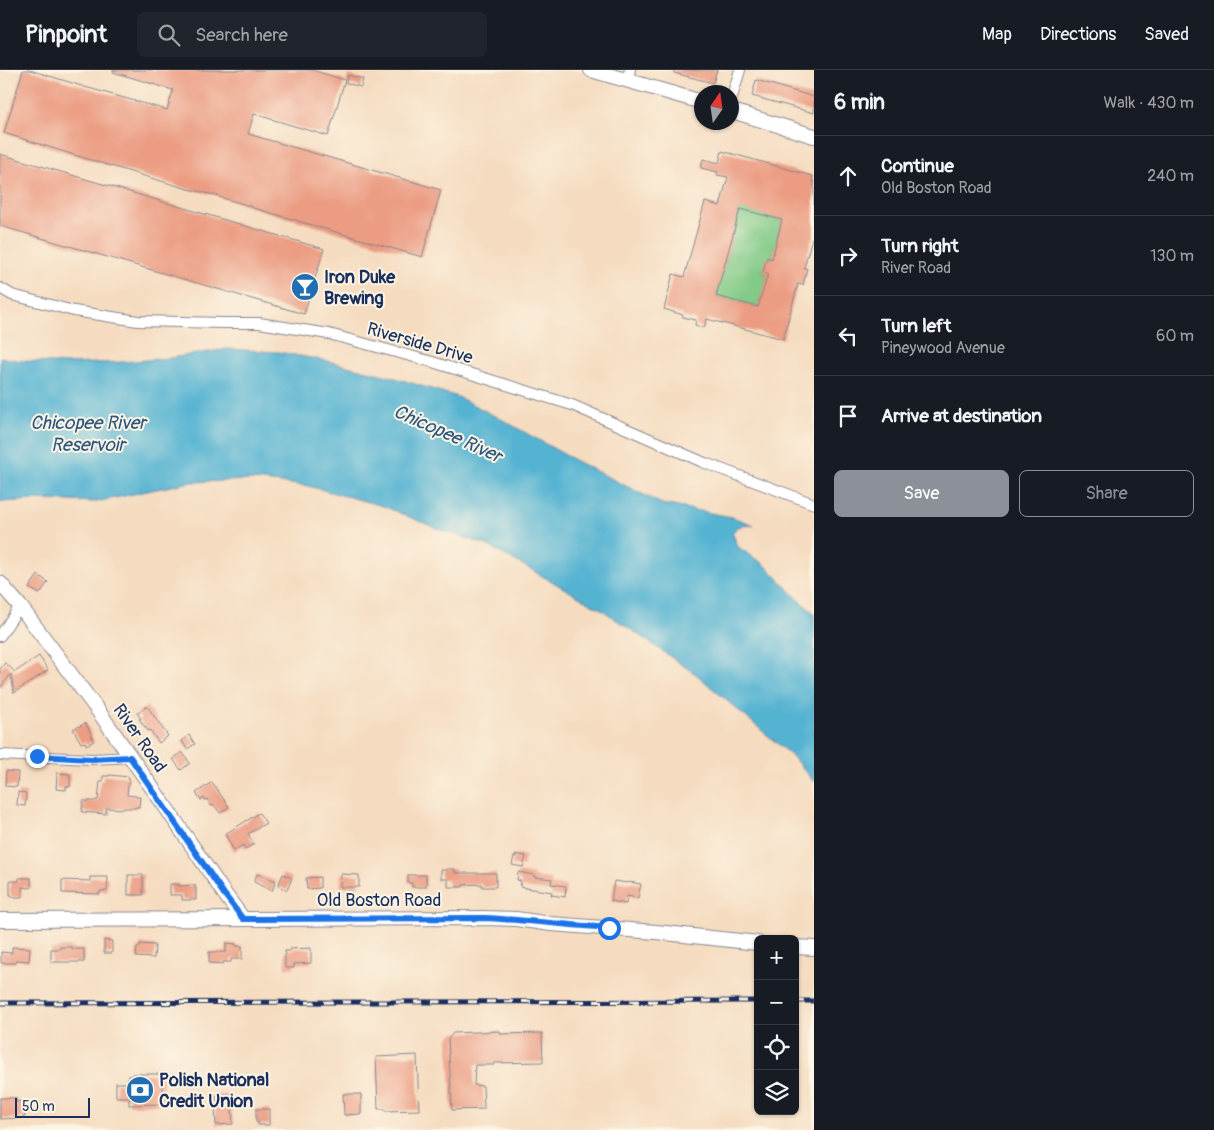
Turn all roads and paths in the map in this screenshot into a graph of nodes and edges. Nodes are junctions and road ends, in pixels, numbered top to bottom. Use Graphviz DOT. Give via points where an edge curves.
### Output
graph roads {
  1 [pos="591,70"];
  2 [pos="740,70"];
  3 [pos="628,75"];
  4 [pos="736,85"];
  5 [pos="694,99"];
  6 [pos="739,113"];
  7 [pos="814,136"];
  8 [pos="0,288"];
  9 [pos="814,504"];
  10 [pos="0,583"];
  11 [pos="20,606"];
  12 [pos="0,636"];
  13 [pos="0,755"];
  14 [pos="130,757"];
  15 [pos="243,919"];
  16 [pos="0,920"];
  17 [pos="754,943"];
  18 [pos="799,947"];
  19 [pos="814,948"];
  1 -- 3 [label="street"];
  2 -- 4 [label="street"];
  3 -- 5 [label="street"];
  6 -- 7 [label="street"];
  8 -- 9 [label="street, Riverside Drive" via="12,295 74,311 138,321 259,323 328,334 572,405 705,463"];
  10 -- 11 [label="street, River Road"];
  11 -- 12 [label="street"];
  11 -- 14 [label="street, River Road"];
  13 -- 14 [label="street" via="92,759"];
  14 -- 15 [label="street, River Road"];
  15 -- 16 [label="street, Old Boston Road"];
  15 -- 17 [label="street, Old Boston Road" via="508,919"];
  18 -- 19 [label="street"];
}
